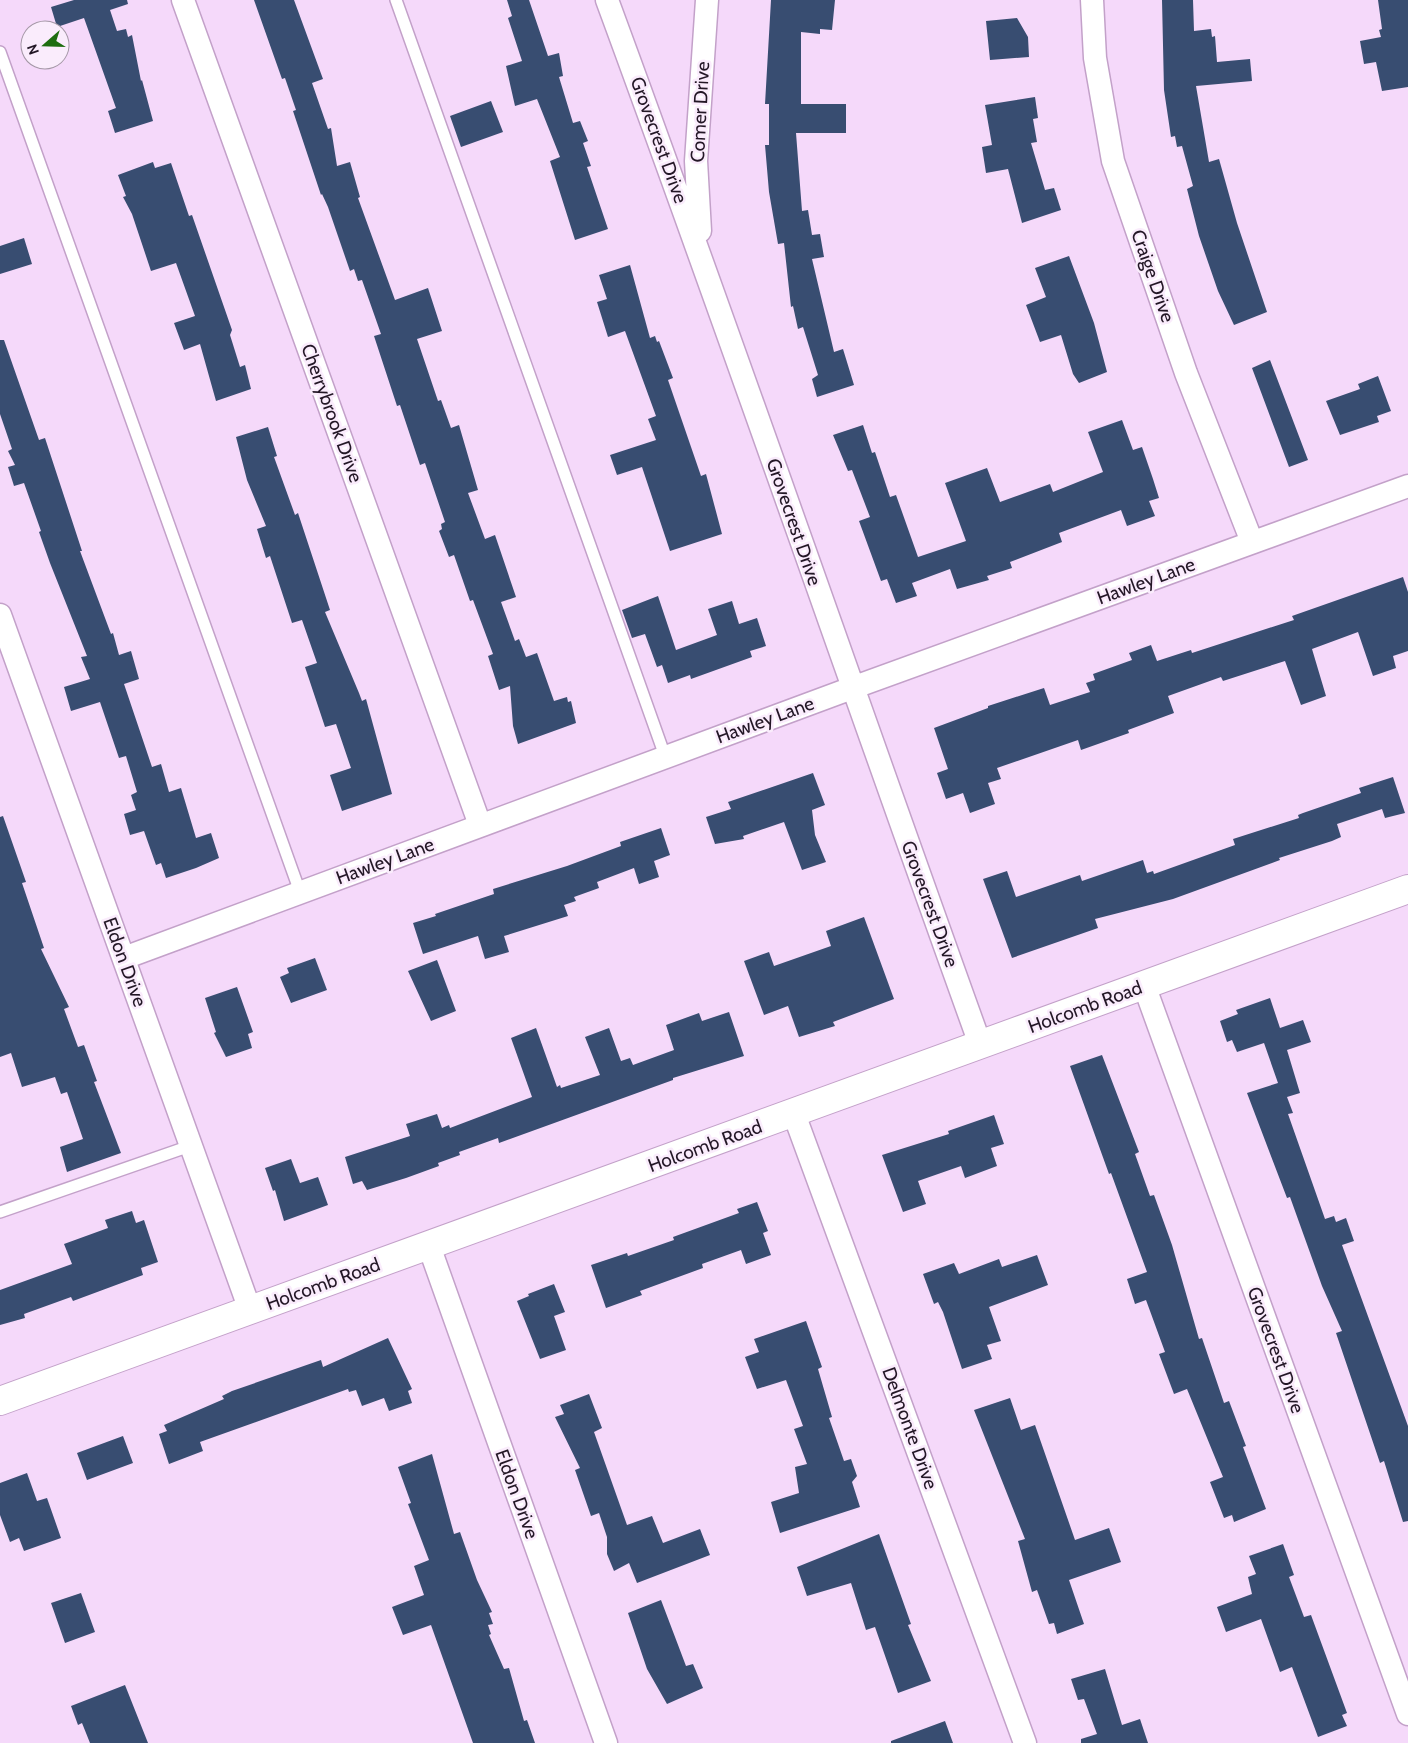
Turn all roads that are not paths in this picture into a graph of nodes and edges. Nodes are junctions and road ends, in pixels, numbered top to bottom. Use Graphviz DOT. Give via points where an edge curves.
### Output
graph roads {
  1 [pos="183,0"];
  2 [pos="396,0"];
  3 [pos="607,0"];
  4 [pos="708,0"];
  5 [pos="1092,0"];
  6 [pos="0,52"];
  7 [pos="701,255"];
  8 [pos="1408,486"];
  9 [pos="1252,542"];
  10 [pos="0,615"];
  11 [pos="852,688"];
  12 [pos="665,756"];
  13 [pos="480,826"];
  14 [pos="1408,889"];
  15 [pos="300,892"];
  16 [pos="124,958"];
  17 [pos="1144,985"];
  18 [pos="980,1044"];
  19 [pos="794,1114"];
  20 [pos="190,1146"];
  21 [pos="0,1211"];
  22 [pos="428,1246"];
  23 [pos="250,1310"];
  24 [pos="0,1401"];
  25 [pos="1408,1714"];
  26 [pos="606,1743"];
  27 [pos="1025,1743"];
  1 -- 13 [label="street, Cherrybrook Drive"];
  2 -- 12 [label="lane"];
  3 -- 7 [label="street, Grovecrest Drive"];
  4 -- 7 [label="street, Comer Drive" via="696,160"];
  5 -- 9 [label="street, Craige Drive" via="1095,58 1113,161 1186,373"];
  6 -- 15 [label="lane"];
  7 -- 11 [label="street, Grovecrest Drive"];
  8 -- 9 [label="street, Hawley Lane"];
  9 -- 11 [label="street, Hawley Lane"];
  10 -- 16 [label="street, Eldon Drive"];
  11 -- 12 [label="street, Hawley Lane"];
  11 -- 18 [label="street, Grovecrest Drive"];
  12 -- 13 [label="street, Hawley Lane"];
  13 -- 15 [label="street, Hawley Lane"];
  14 -- 17 [label="street, Holcomb Road"];
  15 -- 16 [label="street, Hawley Lane"];
  16 -- 20 [label="street, Eldon Drive"];
  17 -- 18 [label="street, Holcomb Road"];
  17 -- 25 [label="street, Grovecrest Drive"];
  18 -- 19 [label="street, Holcomb Road"];
  19 -- 22 [label="street, Holcomb Road"];
  19 -- 27 [label="street, Delmonte Drive"];
  20 -- 21 [label="lane"];
  20 -- 23 [label="street, Eldon Drive"];
  22 -- 23 [label="street, Holcomb Road"];
  22 -- 26 [label="street, Eldon Drive"];
  23 -- 24 [label="street, Holcomb Road"];
}
